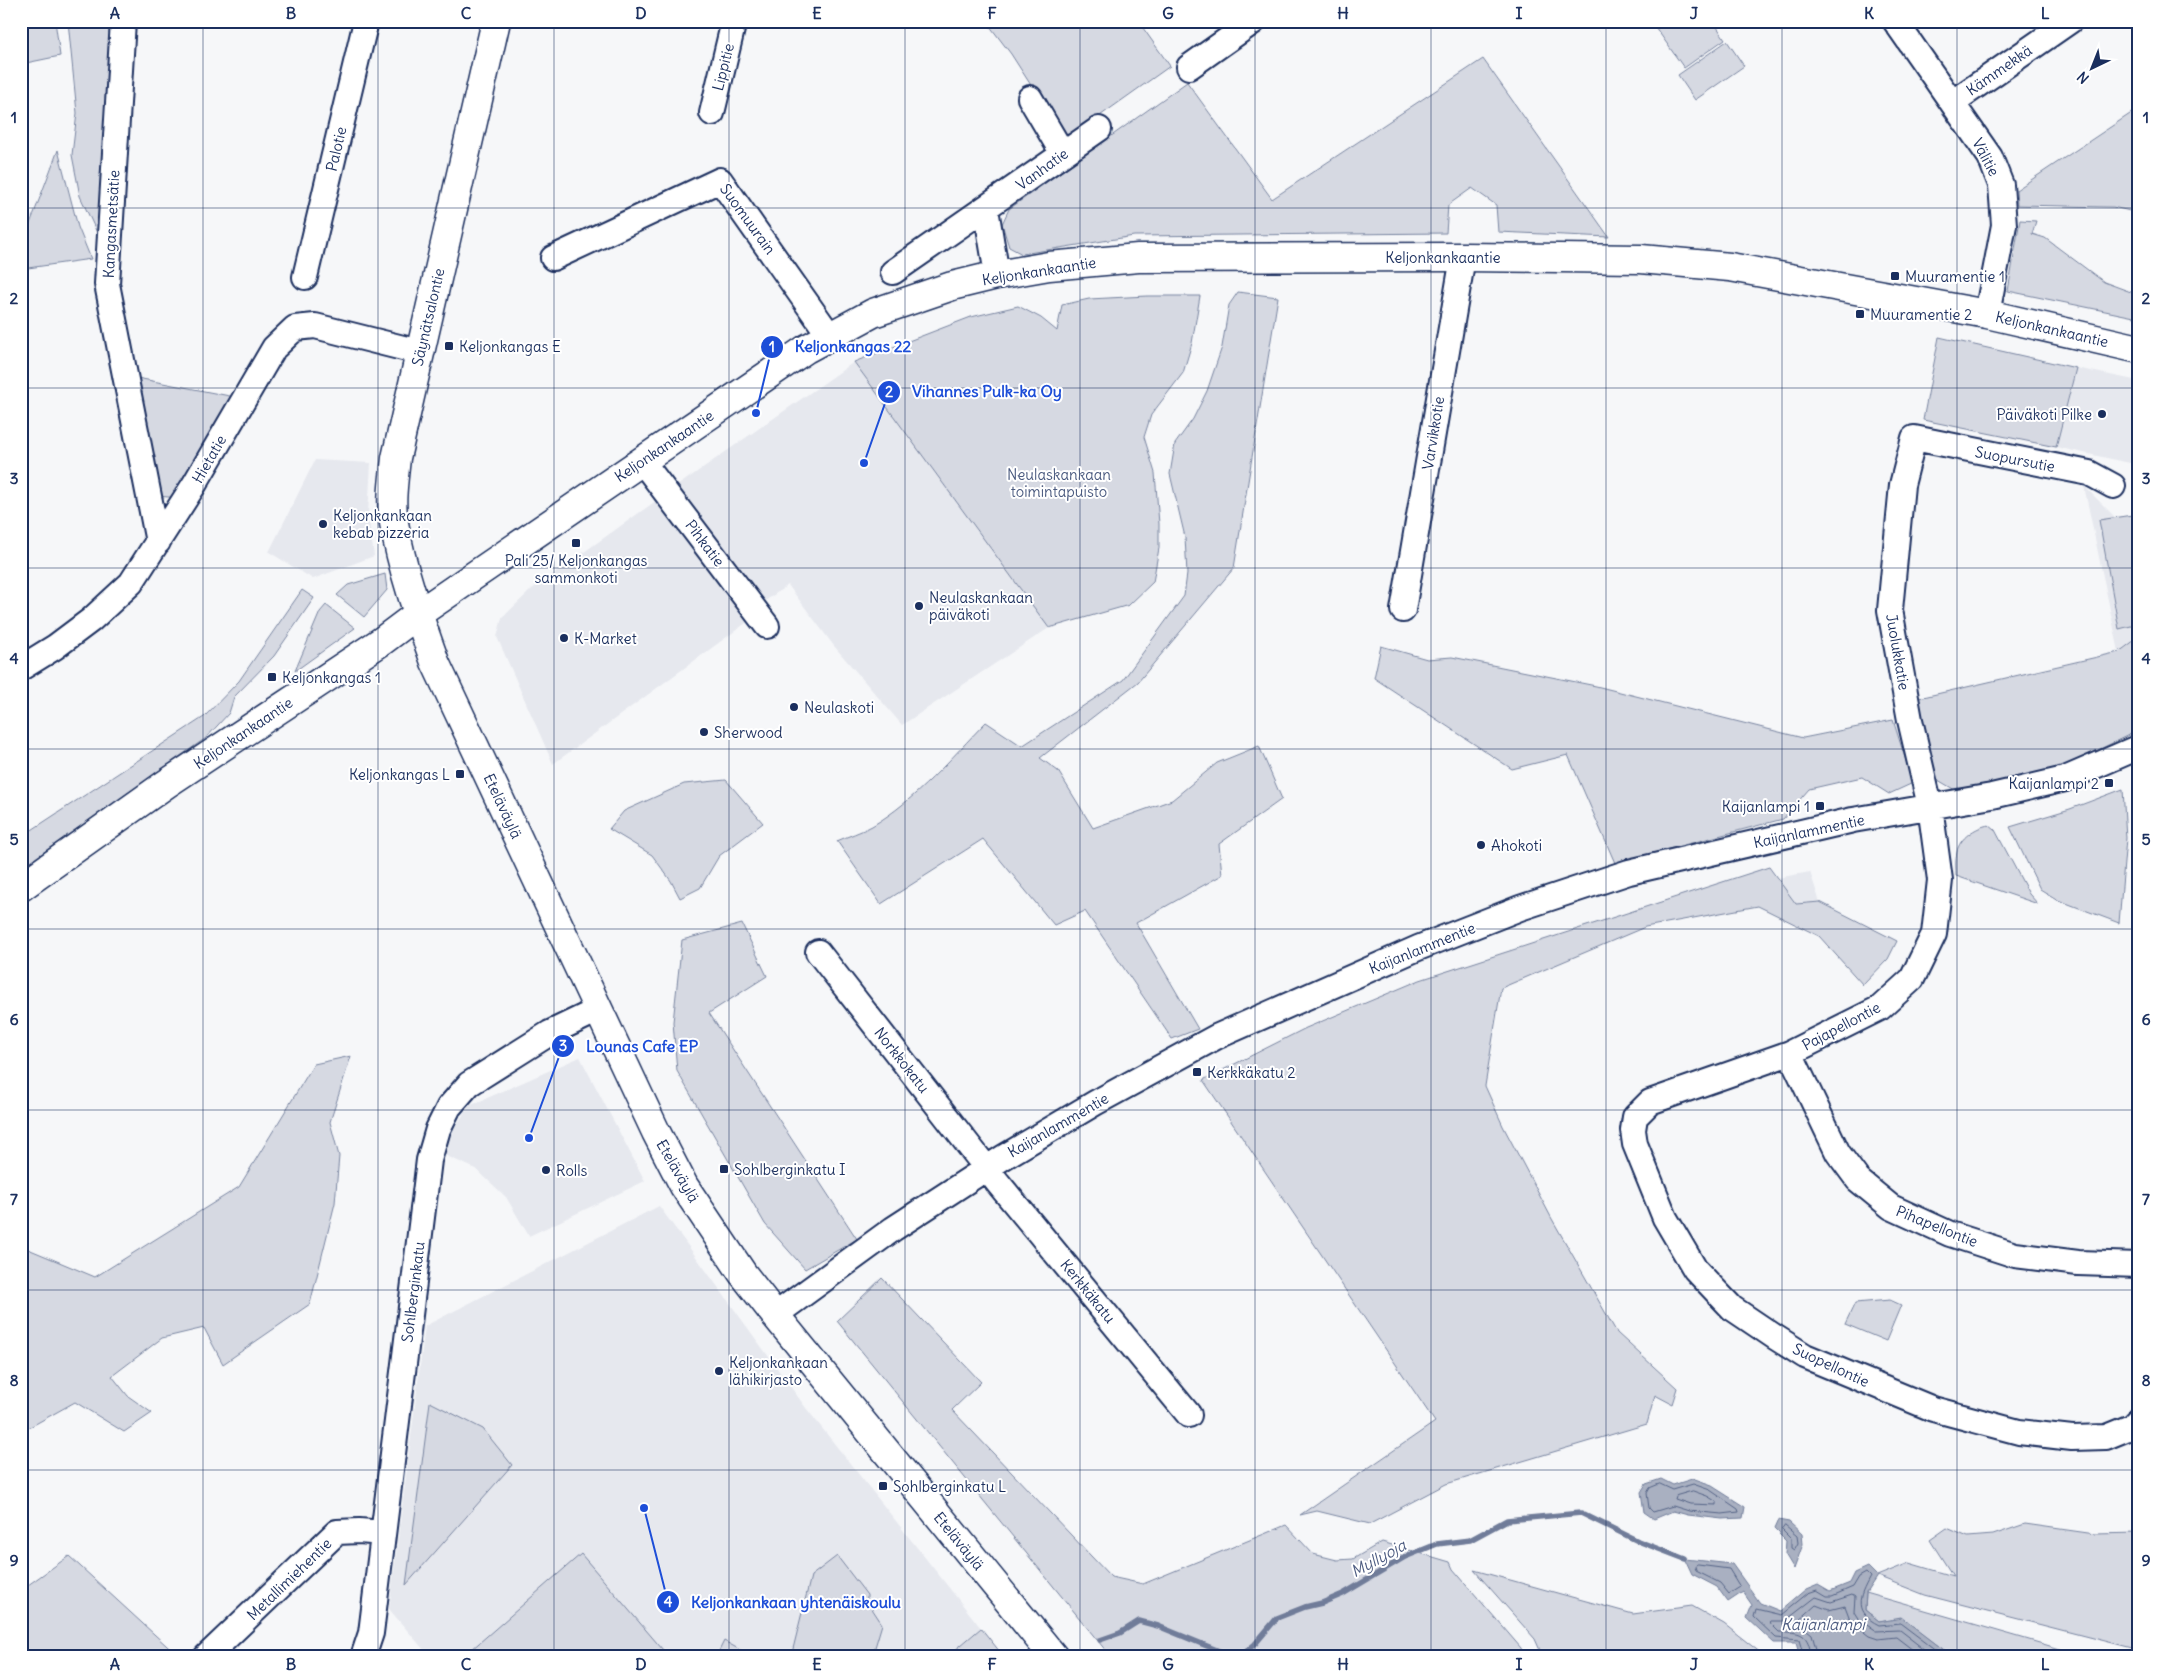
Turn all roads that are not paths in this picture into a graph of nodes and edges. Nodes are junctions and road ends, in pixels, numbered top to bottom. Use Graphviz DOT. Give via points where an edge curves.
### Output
graph roads {
  1 [pos="124,21"];
  2 [pos="366,21"];
  3 [pos="496,21"];
  4 [pos="734,21"];
  5 [pos="1254,21"];
  6 [pos="1895,21"];
  7 [pos="2070,21"];
  8 [pos="1189,67"];
  9 [pos="1030,98"];
  10 [pos="1953,102"];
  11 [pos="712,113"];
  12 [pos="1099,129"];
  13 [pos="1063,154"];
  14 [pos="986,209"];
  15 [pos="1463,256"];
  16 [pos="553,258"];
  17 [pos="893,272"];
  18 [pos="998,275"];
  19 [pos="305,277"];
  20 [pos="1987,314"];
  21 [pos="830,336"];
  22 [pos="2139,349"];
  23 [pos="419,352"];
  24 [pos="1914,438"];
  25 [pos="642,461"];
  26 [pos="2113,486"];
  27 [pos="158,542"];
  28 [pos="1403,610"];
  29 [pos="418,614"];
  30 [pos="767,626"];
  31 [pos="21,668"];
  32 [pos="2139,747"];
  33 [pos="1930,806"];
  34 [pos="21,887"];
  35 [pos="818,952"];
  36 [pos="598,1010"];
  37 [pos="1790,1053"];
  38 [pos="1650,1102"];
  39 [pos="986,1168"];
  40 [pos="2139,1265"];
  41 [pos="775,1315"];
  42 [pos="1189,1414"];
  43 [pos="2139,1420"];
  44 [pos="383,1533"];
  45 [pos="206,1657"];
  46 [pos="363,1657"];
  47 [pos="1054,1657"];
  1 -- 27 [label="street, Kangasmetsätie" via="107,284"];
  2 -- 19 [label="street, Palotie"];
  3 -- 23 [label="main road, Säynätsalontie"];
  4 -- 11 [label="street, Lippitie"];
  5 -- 8 [label="street"];
  6 -- 10 [label="street, Välitie"];
  7 -- 10 [label="street, Kämmekkä"];
  9 -- 13 [label="street"];
  10 -- 20 [label="street, Välitie" via="1990,157 2001,185 2004,225"];
  12 -- 13 [label="street, Vanhatie"];
  13 -- 14 [label="street, Vanhatie"];
  14 -- 17 [label="street, Vanhatie"];
  14 -- 18 [label="street"];
  15 -- 18 [label="main road, Keljonkankaantie" via="1138,258 1049,266"];
  15 -- 20 [label="main road, Keljonkankaantie" via="1641,259 1730,267"];
  15 -- 28 [label="street, Varvikkotie"];
  16 -- 21 [label="street, Suomuurain" via="720,180"];
  18 -- 21 [label="main road, Keljonkankaantie" via="952,286 873,313"];
  20 -- 22 [label="main road, Keljonkankaantie"];
  21 -- 25 [label="main road, Keljonkankaantie"];
  23 -- 27 [label="street, Hietatie" via="315,326 295,328 274,348"];
  23 -- 29 [label="main road, Säynätsalontie" via="396,458 392,497 394,522"];
  24 -- 26 [label="street, Suopursutie" via="2089,474"];
  24 -- 33 [label="street, Juolukkatie" via="1902,485 1890,610"];
  25 -- 29 [label="main road, Keljonkankaantie"];
  25 -- 30 [label="street, Pihkatie"];
  27 -- 31 [label="street, Hietatie" via="131,583 91,620"];
  29 -- 34 [label="main road, Keljonkankaantie" via="166,784"];
  29 -- 36 [label="main road, Eteläväylä" via="435,662"];
  32 -- 33 [label="street, Kaijanlammentie" via="2065,779"];
  33 -- 37 [label="street, Pajapellontie" via="1940,880 1934,934 1912,979 1880,1008"];
  33 -- 39 [label="street, Kaijanlammentie" via="1629,872 1502,915 1418,948 1216,1037 1095,1103"];
  35 -- 39 [label="street, Norkkokatu"];
  36 -- 41 [label="main road, Eteläväylä" via="684,1186 743,1274"];
  36 -- 44 [label="street, Sohlberginkatu" via="550,1033 469,1084 449,1107 438,1129 429,1160"];
  37 -- 38 [label="street, Pajapellontie"];
  37 -- 40 [label="street, Pihapellontie" via="1838,1153 1858,1180 1891,1207 1950,1234 2015,1255 2078,1263"];
  38 -- 43 [label="street, Suopellontie" via="1635,1117 1632,1130 1665,1218 1695,1269 1732,1308 1775,1337 1805,1356 1933,1409 2019,1432 2072,1438 2106,1437 2133,1426"];
  39 -- 41 [label="street, Kaijanlammentie" via="893,1229"];
  39 -- 42 [label="street, Kerkkäkatu"];
  41 -- 47 [label="main road, Eteläväylä"];
  44 -- 45 [label="street, Metallimiehentie" via="336,1532"];
  44 -- 46 [label="street, Sohlberginkatu" via="372,1633"];
}
